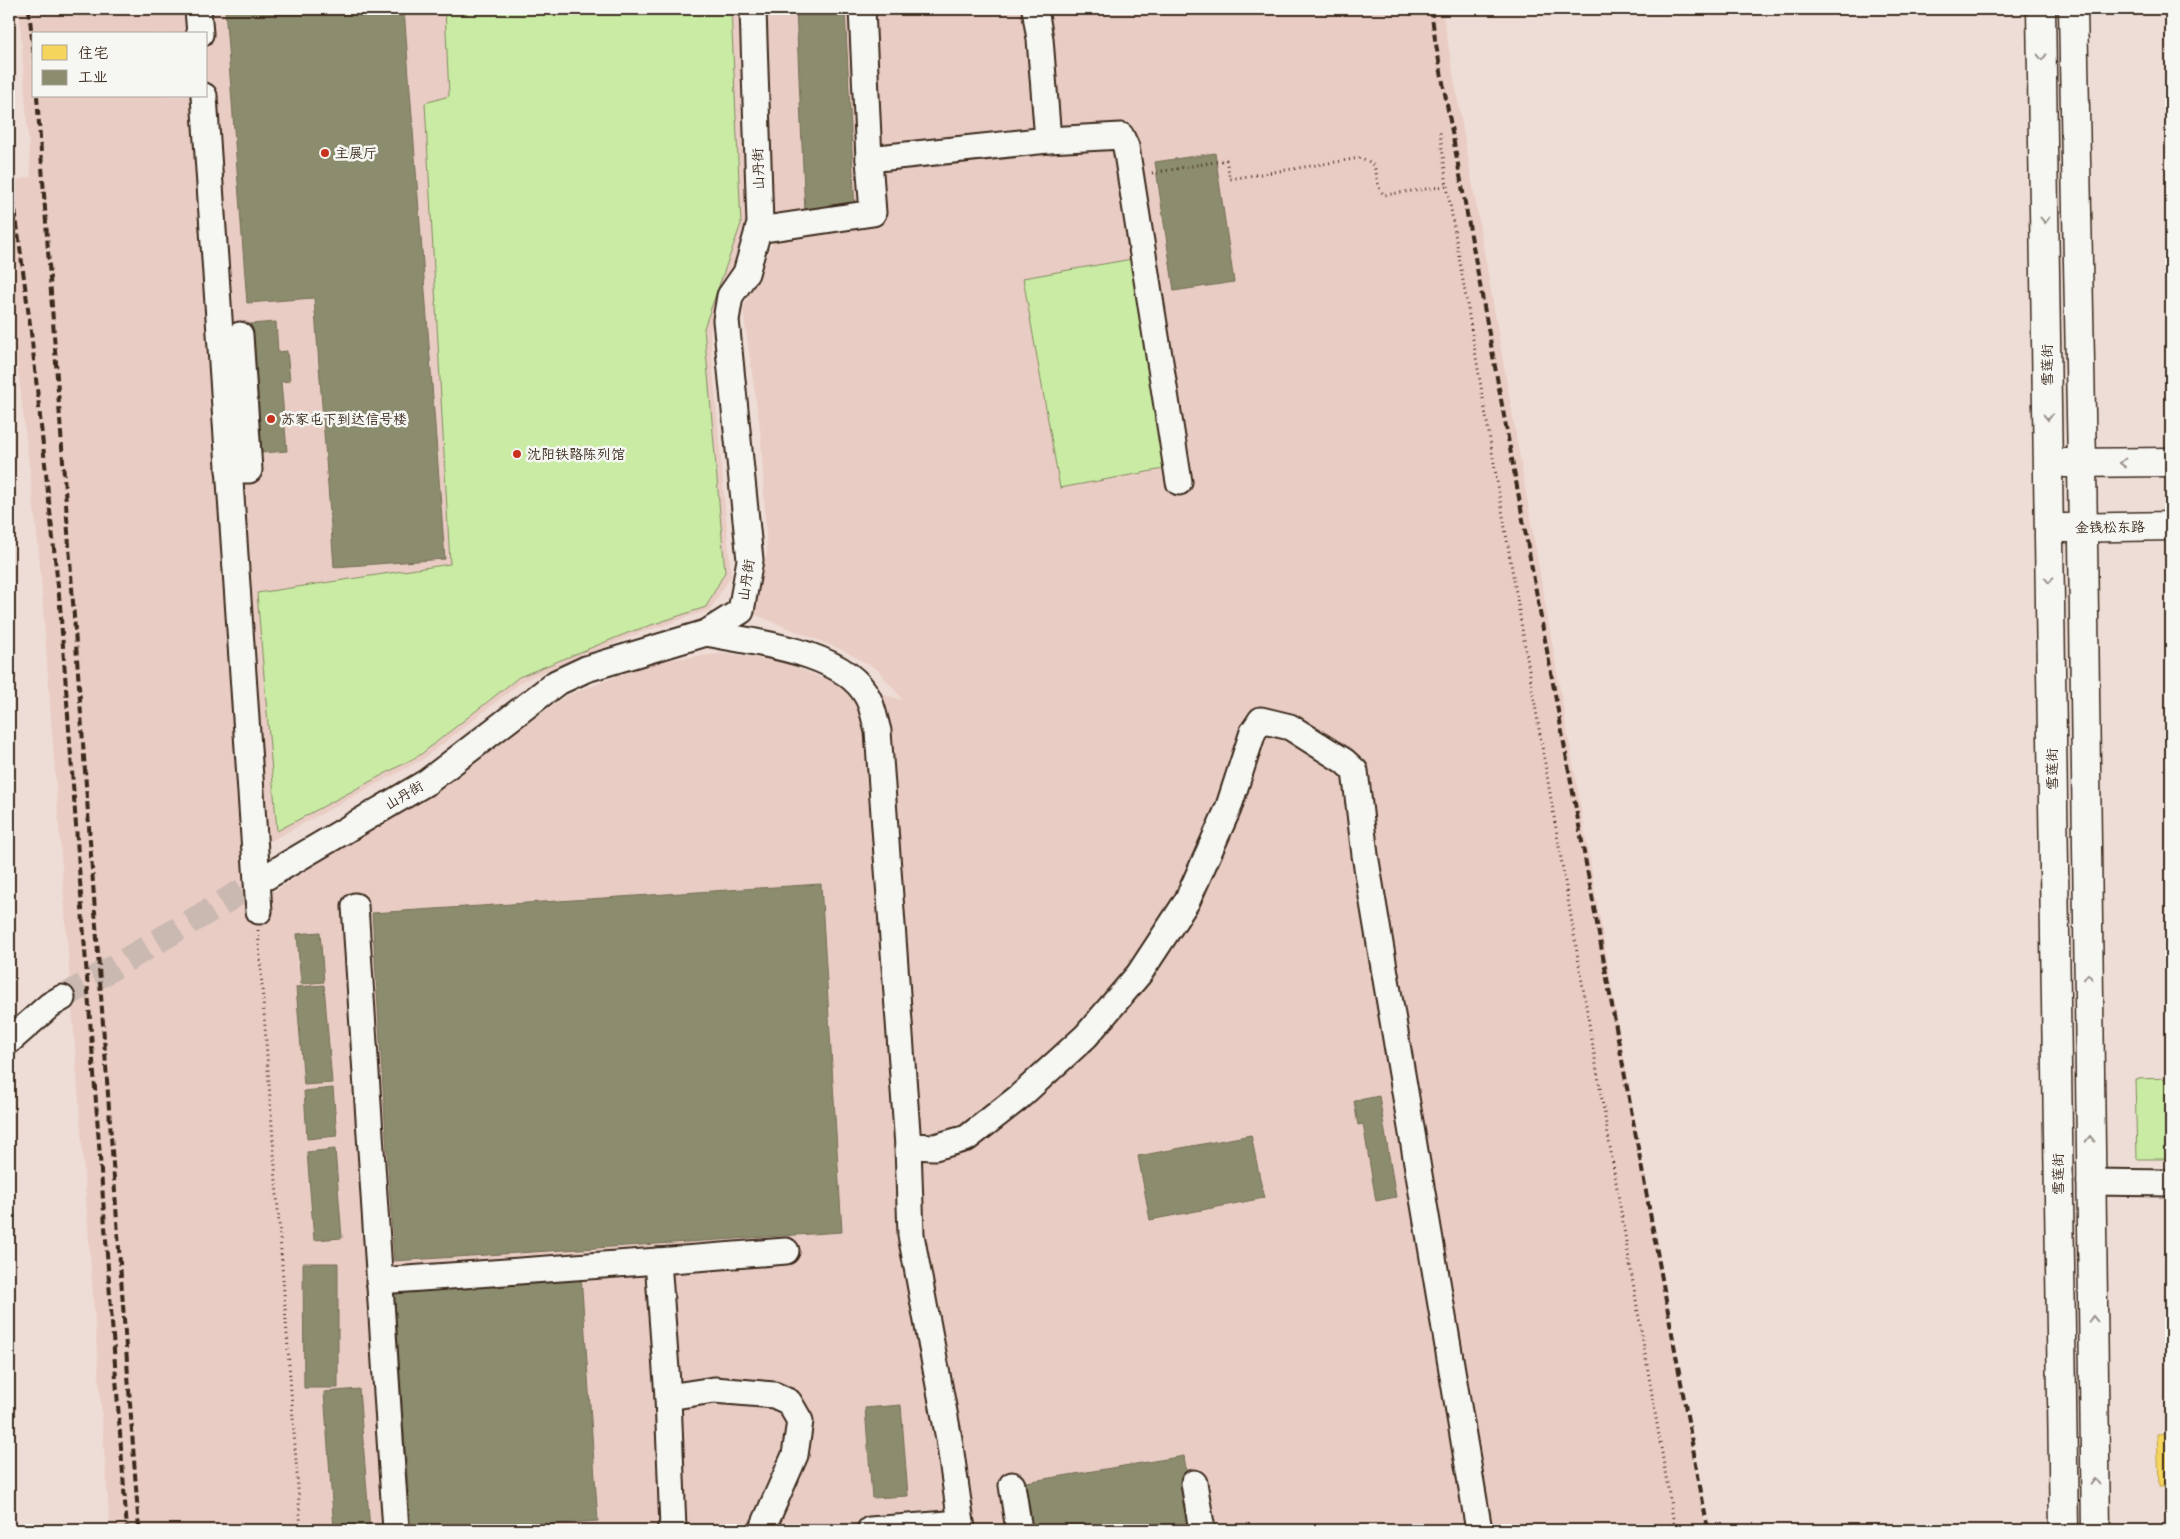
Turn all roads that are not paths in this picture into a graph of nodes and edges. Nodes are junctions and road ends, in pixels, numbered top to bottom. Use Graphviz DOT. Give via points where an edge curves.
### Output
graph roads {
  1 [pos="198,9"];
  2 [pos="753,9"];
  3 [pos="862,9"];
  4 [pos="1035,9"];
  5 [pos="2041,9"];
  6 [pos="2073,9"];
  7 [pos="200,32"];
  8 [pos="204,98"];
  9 [pos="1048,140"];
  10 [pos="868,160"];
  11 [pos="758,230"];
  12 [pos="2171,462"];
  13 [pos="2049,463"];
  14 [pos="2082,464"];
  15 [pos="1179,482"];
  16 [pos="2171,526"];
  17 [pos="2048,528"];
  18 [pos="2083,528"];
  19 [pos="706,633"];
  20 [pos="266,877"];
  21 [pos="355,906"];
  22 [pos="259,911"];
  23 [pos="62,998"];
  24 [pos="9,1041"];
  25 [pos="908,1146"];
  26 [pos="2090,1182"];
  27 [pos="2171,1183"];
  28 [pos="786,1251"];
  29 [pos="658,1261"];
  30 [pos="379,1281"];
  31 [pos="668,1397"];
  32 [pos="1194,1483"];
  33 [pos="1012,1484"];
  34 [pos="961,1527"];
  35 [pos="396,1530"];
  36 [pos="670,1530"];
  37 [pos="762,1530"];
  38 [pos="870,1530"];
  39 [pos="1019,1530"];
  40 [pos="1202,1530"];
  41 [pos="1479,1530"];
  42 [pos="2064,1530"];
  43 [pos="2096,1530"];
  1 -- 7 [label="street"];
  2 -- 11 [label="street, 山丹街"];
  3 -- 10 [label="street"];
  4 -- 9 [label="street"];
  5 -- 13 [label="main road, 雪莲街, one-way"];
  6 -- 14 [label="main road"];
  8 -- 22 [label="street" via="234,350 229,470"];
  9 -- 10 [label="street"];
  9 -- 15 [label="street" via="1121,136 1126,147"];
  10 -- 11 [label="street" via="873,213"];
  11 -- 19 [label="street, 山丹街" via="746,273 730,296 726,320 750,560 741,611"];
  12 -- 14 [label="main road, one-way"];
  13 -- 14 [label="main road"];
  13 -- 17 [label="main road, 雪莲街"];
  14 -- 18 [label="main road"];
  16 -- 18 [label="main road, 金钱松东路"];
  17 -- 18 [label="main road, 金钱松东路"];
  17 -- 42 [label="main road, 雪莲街, one-way"];
  26 -- 18 [label="main road, one-way"];
  19 -- 20 [label="street, 山丹街" via="586,669 556,683 426,782"];
  19 -- 25 [label="street" via="804,652 851,675 868,698 878,731"];
  21 -- 30 [label="street"];
  23 -- 24 [label="street"];
  25 -- 34 [label="street" via="911,1235 949,1439"];
  25 -- 41 [label="street" via="935,1147 967,1138 1018,1098 1086,1036 1139,974 1187,900 1228,809 1253,732 1261,720 1290,726 1344,761 1355,771 1365,856"];
  26 -- 27 [label="street"];
  43 -- 26 [label="main road, one-way"];
  28 -- 29 [label="street"];
  29 -- 30 [label="street"];
  29 -- 31 [label="street"];
  30 -- 35 [label="street"];
  31 -- 36 [label="street" via="673,1529"];
  31 -- 37 [label="street" via="714,1390 774,1395 789,1402 800,1422 795,1455"];
  32 -- 40 [label="street"];
  33 -- 39 [label="street"];
  34 -- 38 [label="street"];
}
